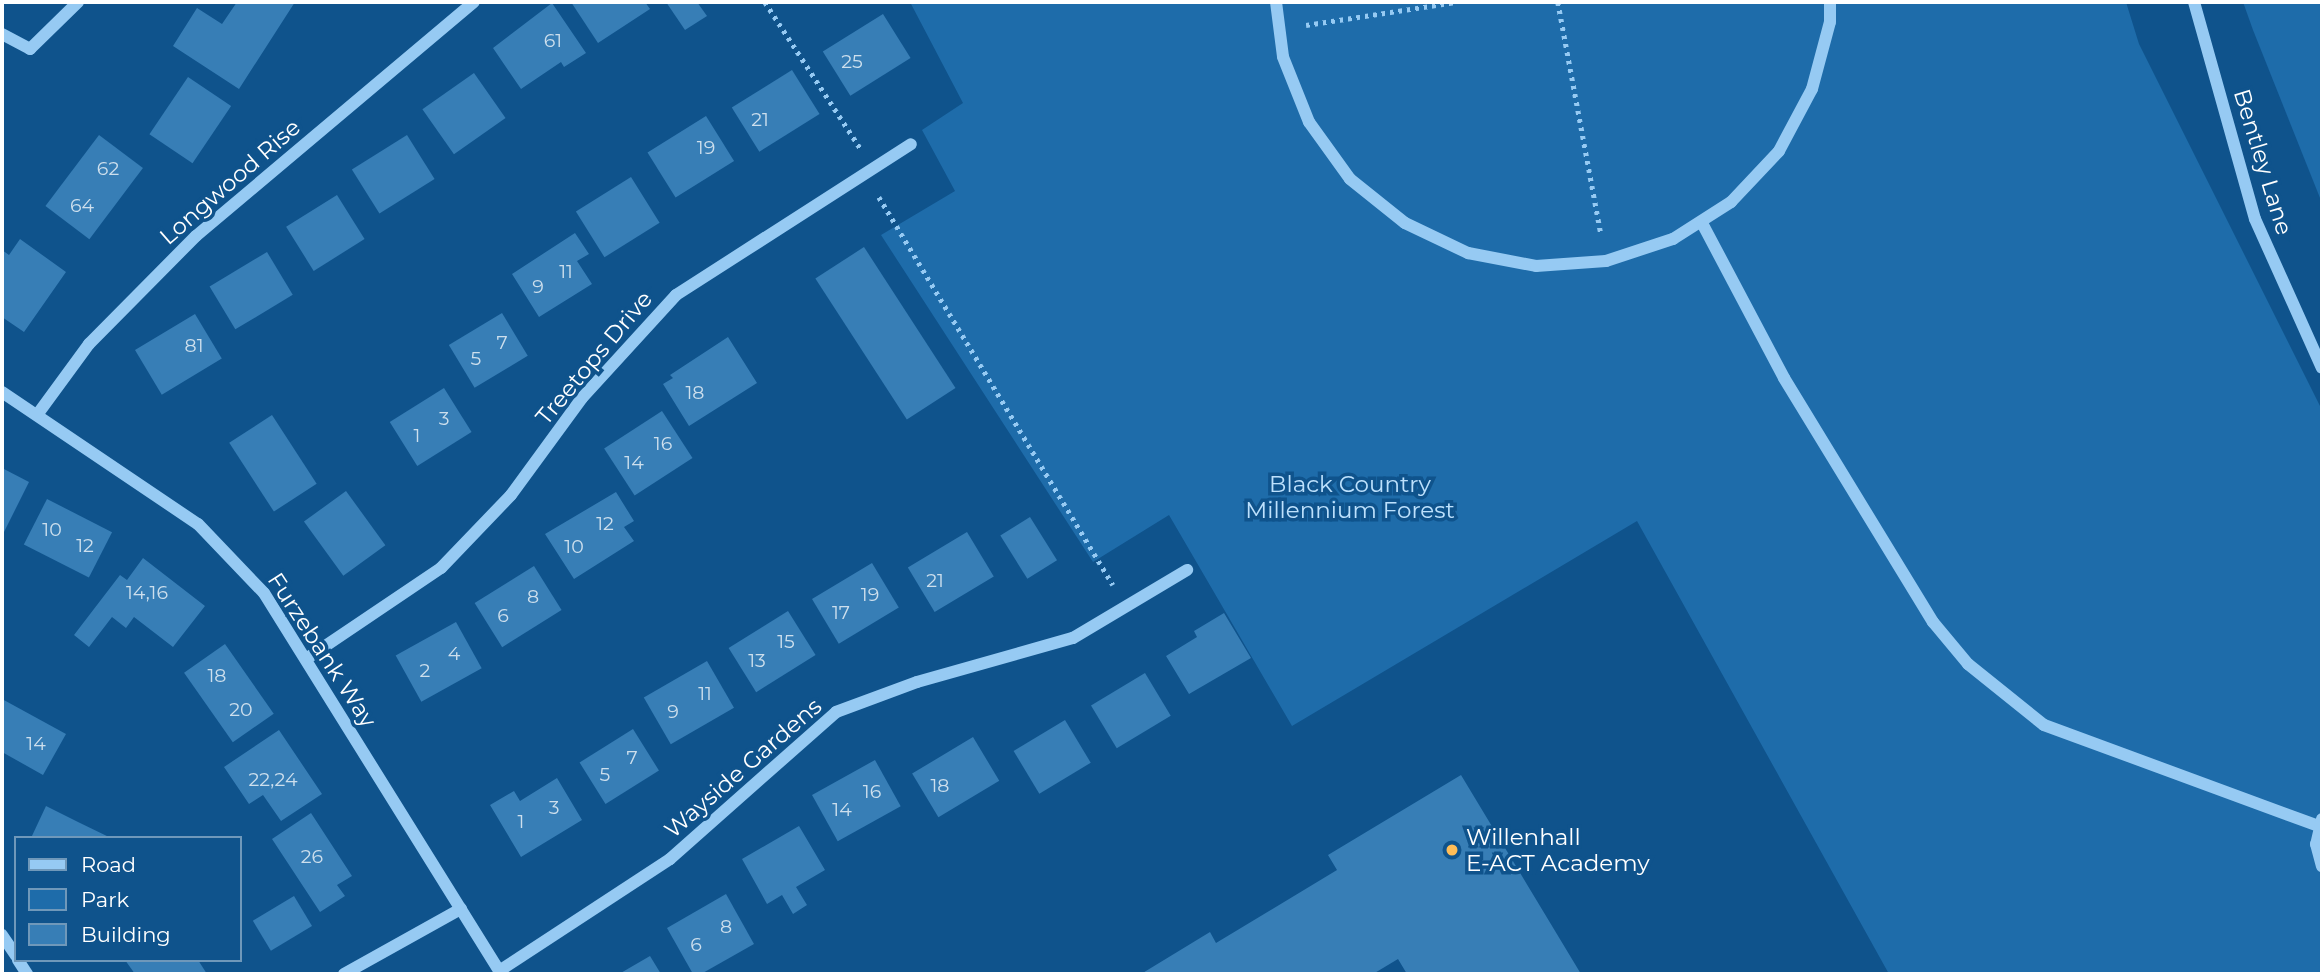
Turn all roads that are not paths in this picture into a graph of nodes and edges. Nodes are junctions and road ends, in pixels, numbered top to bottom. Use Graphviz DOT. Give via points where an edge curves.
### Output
graph roads {
  1 [pos="78,2"];
  2 [pos="474,2"];
  3 [pos="1276,2"];
  4 [pos="1830,2"];
  5 [pos="2194,2"];
  6 [pos="2,34"];
  7 [pos="911,144"];
  8 [pos="1702,223"];
  9 [pos="2322,368"];
  10 [pos="2,392"];
  11 [pos="37,415"];
  12 [pos="1187,570"];
  13 [pos="306,659"];
  14 [pos="2321,822"];
  15 [pos="2322,866"];
  16 [pos="461,909"];
  17 [pos="2,935"];
  18 [pos="14,953"];
  19 [pos="500,973"];
  20 [pos="344,974"];
  1 -- 6 [label="street" via="30,49"];
  2 -- 11 [label="street, Longwood Rise" via="196,236 89,344"];
  3 -- 8 [label="street" via="1283,57 1309,122 1350,179 1405,223 1468,253 1536,266 1606,261 1672,239"];
  4 -- 8 [label="street" via="1830,22 1812,89 1779,150 1731,202"];
  5 -- 9 [label="street, Bentley Lane" via="2255,219"];
  7 -- 13 [label="street, Treetops Drive" via="676,295 582,398 511,495 441,568"];
  8 -- 14 [label="street" via="1784,378 1933,622 1968,664 2044,726"];
  10 -- 11 [label="street, Furzebank Way"];
  11 -- 13 [label="street, Furzebank Way" via="198,524 264,593"];
  12 -- 19 [label="street, Wayside Gardens" via="1073,638 917,681 836,712 670,859"];
  13 -- 16 [label="street, Furzebank Way"];
  14 -- 15 [label="street" via="2316,844"];
  16 -- 19 [label="street, Furzebank Way"];
  16 -- 20 [label="street"];
  17 -- 18 [label="street"];
}
